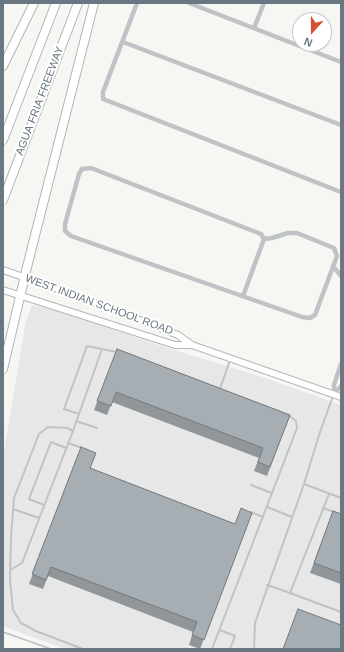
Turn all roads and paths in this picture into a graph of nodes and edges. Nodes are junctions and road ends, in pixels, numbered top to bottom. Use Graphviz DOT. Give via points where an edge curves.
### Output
graph roads {
  1 [pos="34,3"];
  2 [pos="56,3"];
  3 [pos="78,3"];
  4 [pos="94,3"];
  5 [pos="137,3"];
  6 [pos="189,3"];
  7 [pos="264,3"];
  8 [pos="254,28"];
  9 [pos="123,42"];
  10 [pos="341,62"];
  11 [pos="3,66"];
  12 [pos="341,125"];
  13 [pos="3,140"];
  14 [pos="341,192"];
  15 [pos="3,200"];
  16 [pos="264,239"];
  17 [pos="333,266"];
  18 [pos="341,268"];
  19 [pos="3,270"];
  20 [pos="341,276"];
  21 [pos="24,278"];
  22 [pos="5,290"];
  23 [pos="20,295"];
  24 [pos="243,296"];
  25 [pos="192,345"];
  26 [pos="102,349"];
  27 [pos="121,353"];
  28 [pos="231,359"];
  29 [pos="341,364"];
  30 [pos="3,369"];
  31 [pos="341,386"];
  32 [pos="213,387"];
  33 [pos="334,394"];
  34 [pos="341,396"];
  35 [pos="282,413"];
  36 [pos="79,414"];
  37 [pos="76,421"];
  38 [pos="97,428"];
  39 [pos="73,430"];
  40 [pos="68,443"];
  41 [pos="66,448"];
  42 [pos="89,451"];
  43 [pos="304,484"];
  44 [pos="250,485"];
  45 [pos="272,493"];
  46 [pos="329,494"];
  47 [pos="341,498"];
  48 [pos="44,505"];
  49 [pos="267,507"];
  50 [pos="323,508"];
  51 [pos="13,509"];
  52 [pos="249,511"];
  53 [pos="335,512"];
  54 [pos="263,517"];
  55 [pos="39,518"];
  56 [pos="292,518"];
  57 [pos="10,570"];
  58 [pos="268,585"];
  59 [pos="290,593"];
  60 [pos="341,612"];
  61 [pos="220,630"];
  62 [pos="83,649"];
  63 [pos="212,649"];
  64 [pos="230,649"];
  65 [pos="254,649"];
  1 -- 11 [label="highway"];
  2 -- 13 [label="highway, AGUA FRIA FREEWAY"];
  3 -- 15 [label="highway, AGUA FRIA FREEWAY"];
  4 -- 21 [label="highway"];
  5 -- 9 [label="street"];
  6 -- 8 [label="street"];
  7 -- 8 [label="street"];
  8 -- 10 [label="street"];
  9 -- 12 [label="street"];
  9 -- 14 [label="street" via="103,92 103,99"];
  16 -- 17 [label="street" via="297,233 334,248 337,256"];
  16 -- 24 [label="street"];
  16 -- 24 [label="street" via="261,234 91,168 82,169 79,174 65,224 65,230 70,236"];
  17 -- 18 [label="street"];
  17 -- 20 [label="street"];
  17 -- 24 [label="street" via="315,315 310,318"];
  19 -- 21 [label="main road, WEST INDIAN SCHOOL ROAD"];
  21 -- 23 [label="highway"];
  21 -- 25 [label="main road, WEST INDIAN SCHOOL ROAD" via="178,335"];
  22 -- 23 [label="main road, WEST INDIAN SCHOOL ROAD"];
  23 -- 25 [label="main road, WEST INDIAN SCHOOL ROAD" via="175,345"];
  23 -- 30 [label="highway"];
  25 -- 28 [label="main road, WEST INDIAN SCHOOL ROAD"];
  26 -- 27 [label="lane"];
  26 -- 36 [label="lane"];
  26 -- 36 [label="lane" via="87,346 64,409"];
  28 -- 32 [label="lane" via="220,389"];
  28 -- 33 [label="main road, WEST INDIAN SCHOOL ROAD"];
  29 -- 33 [label="street" via="334,385"];
  31 -- 33 [label="street"];
  33 -- 34 [label="main road, WEST INDIAN SCHOOL ROAD"];
  33 -- 43 [label="lane"];
  35 -- 45 [label="lane" via="296,421 297,428"];
  36 -- 37 [label="lane"];
  37 -- 38 [label="lane"];
  37 -- 39 [label="lane"];
  39 -- 40 [label="lane"];
  39 -- 51 [label="lane" via="48,427 39,434 14,498"];
  40 -- 41 [label="lane"];
  40 -- 42 [label="lane"];
  41 -- 48 [label="lane"];
  41 -- 48 [label="lane" via="51,442 29,499"];
  43 -- 46 [label="lane"];
  43 -- 56 [label="lane"];
  44 -- 45 [label="lane"];
  45 -- 49 [label="lane"];
  46 -- 47 [label="lane"];
  46 -- 50 [label="lane"];
  48 -- 55 [label="lane"];
  49 -- 54 [label="lane"];
  49 -- 56 [label="lane"];
  50 -- 53 [label="lane"];
  50 -- 59 [label="lane"];
  51 -- 55 [label="lane"];
  51 -- 57 [label="lane"];
  52 -- 54 [label="lane"];
  54 -- 61 [label="lane"];
  55 -- 57 [label="lane" via="22,563"];
  56 -- 58 [label="lane"];
  57 -- 62 [label="lane" via="13,610 21,623"];
  58 -- 59 [label="lane"];
  58 -- 65 [label="lane" via="255,623"];
  59 -- 60 [label="lane"];
  61 -- 63 [label="lane"];
  61 -- 64 [label="lane" via="235,636"];
}
